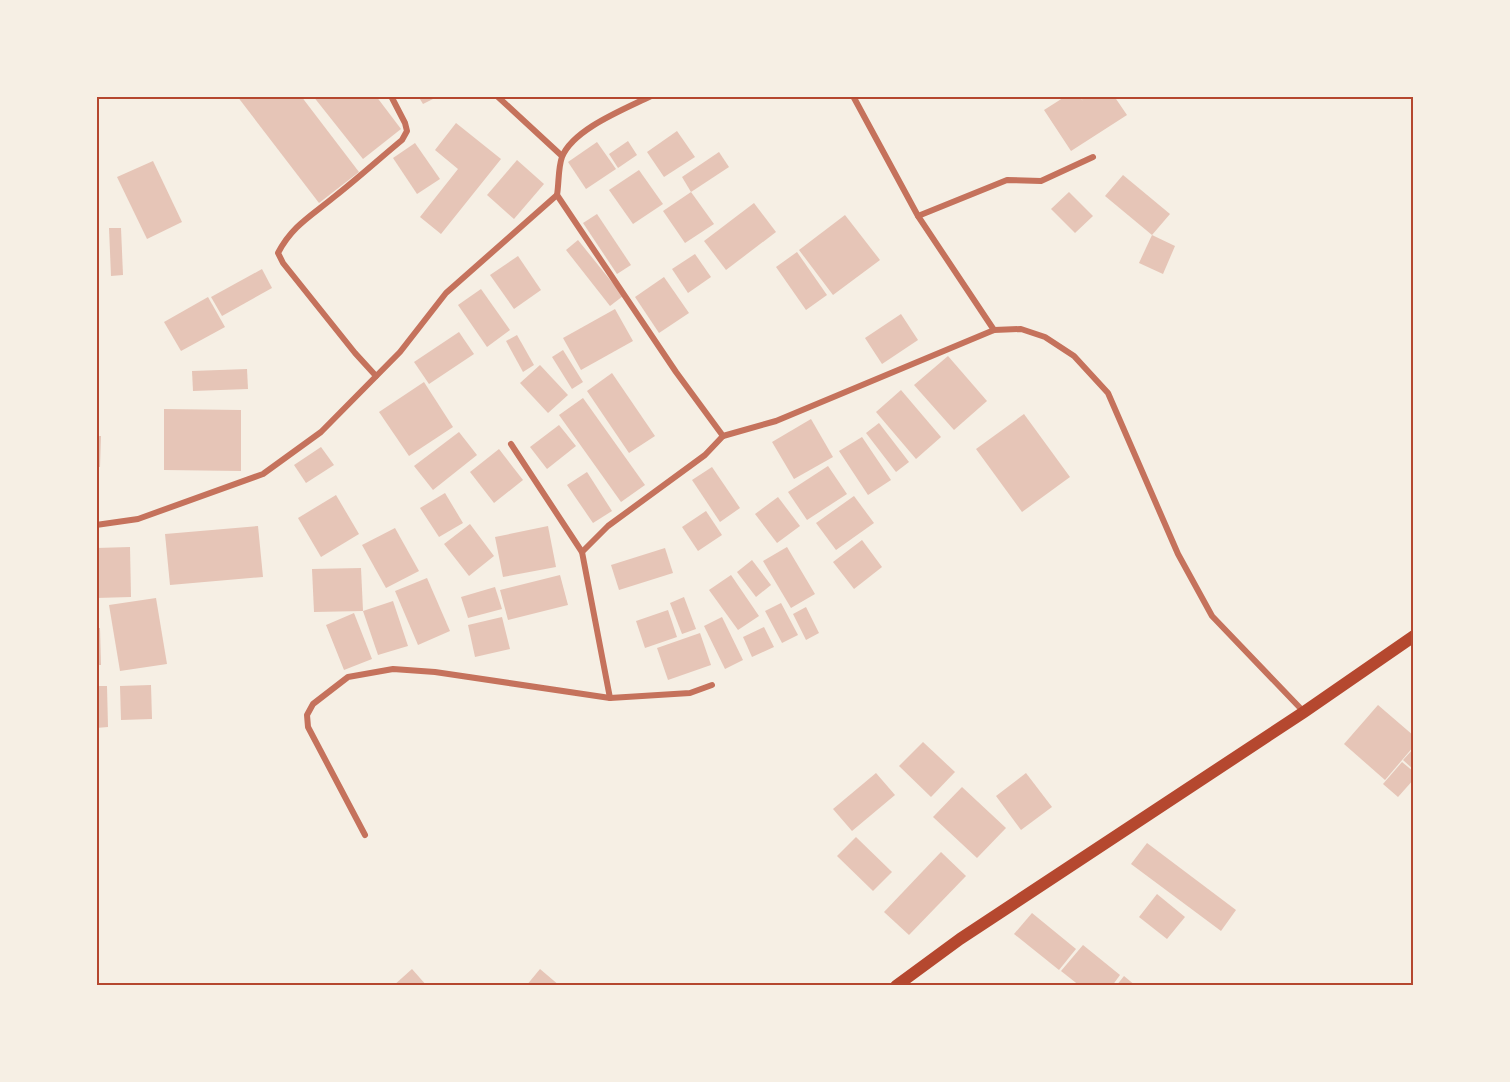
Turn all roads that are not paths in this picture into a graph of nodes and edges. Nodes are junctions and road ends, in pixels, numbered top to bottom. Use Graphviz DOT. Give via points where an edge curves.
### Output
graph roads {
  1 [pos="391,96"];
  2 [pos="497,96"];
  3 [pos="651,96"];
  4 [pos="853,96"];
  5 [pos="562,156"];
  6 [pos="1093,157"];
  7 [pos="557,195"];
  8 [pos="918,216"];
  9 [pos="994,330"];
  10 [pos="376,376"];
  11 [pos="723,436"];
  12 [pos="511,444"];
  13 [pos="96,525"];
  14 [pos="582,552"];
  15 [pos="1414,636"];
  16 [pos="712,685"];
  17 [pos="610,698"];
  18 [pos="1304,712"];
  19 [pos="365,835"];
  20 [pos="896,986"];
  1 -- 10 [label="street" via="405,123 407,131 402,140 300,223 278,252"];
  2 -- 5 [label="street"];
  3 -- 5 [label="street" via="598,122"];
  4 -- 8 [label="street"];
  5 -- 7 [label="street"];
  6 -- 8 [label="street" via="1041,181 1007,180"];
  7 -- 10 [label="street" via="447,292"];
  7 -- 11 [label="street"];
  8 -- 9 [label="street"];
  9 -- 11 [label="street" via="776,421"];
  9 -- 18 [label="street" via="1021,329 1045,337 1074,356 1108,393 1178,554 1212,616"];
  10 -- 13 [label="street" via="321,432 263,474 138,519"];
  11 -- 14 [label="street" via="705,455 609,526"];
  12 -- 14 [label="street"];
  14 -- 17 [label="street"];
  15 -- 18 [label="main road"];
  16 -- 17 [label="street" via="690,693"];
  17 -- 19 [label="street" via="435,672 393,669 348,677 313,704 307,715 308,727"];
  18 -- 20 [label="main road" via="960,939"];
}
